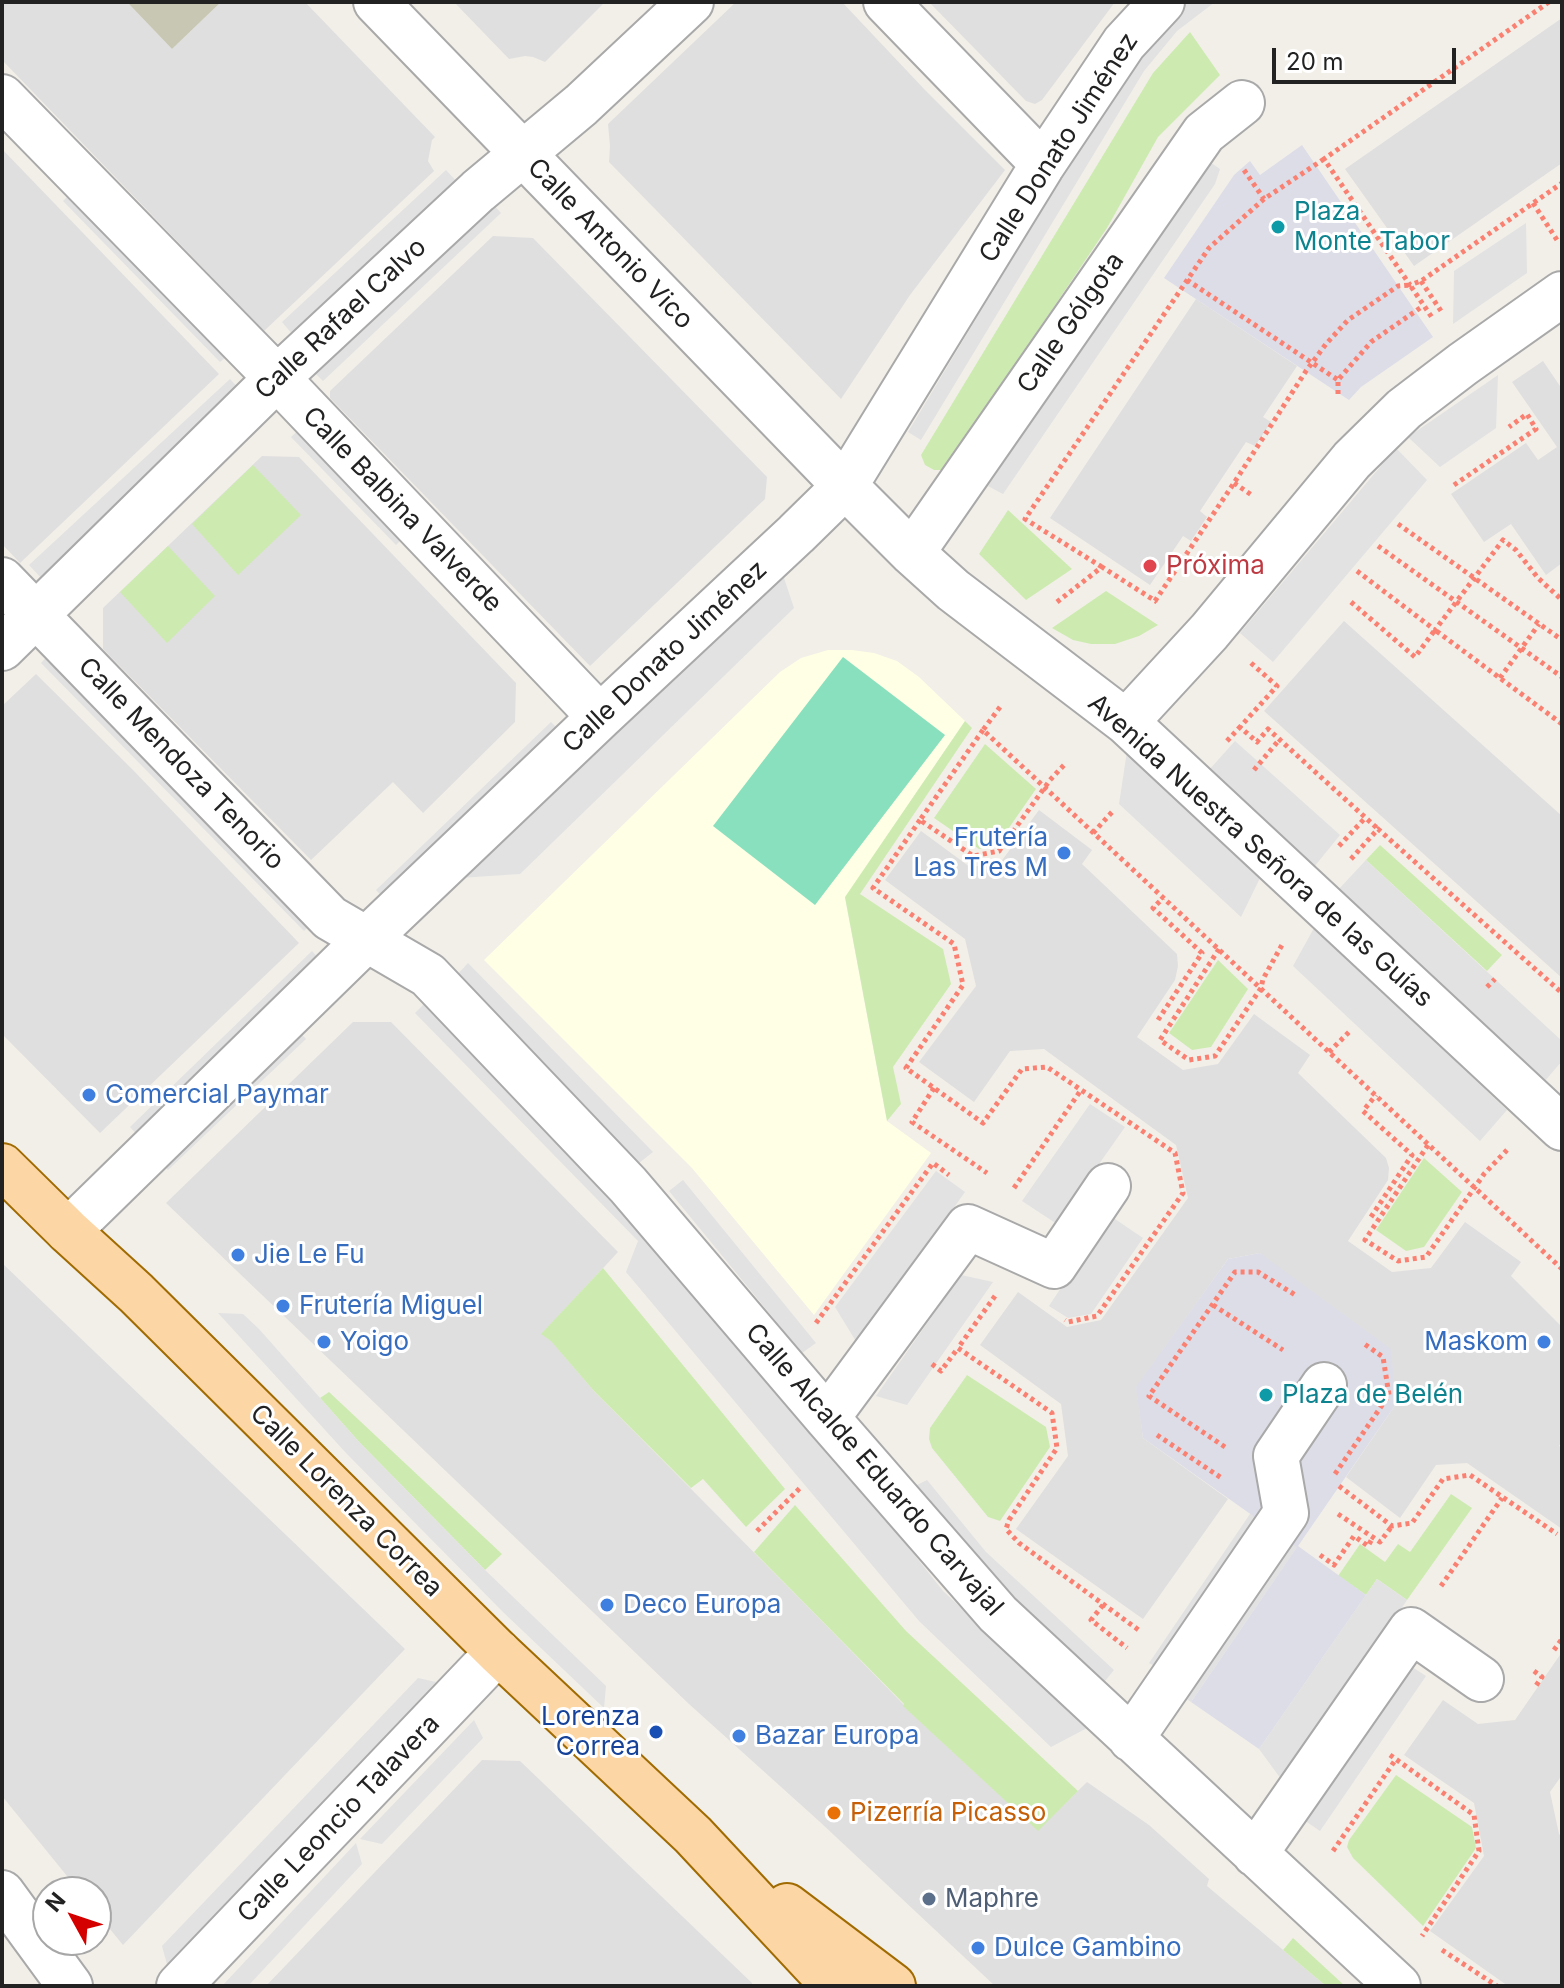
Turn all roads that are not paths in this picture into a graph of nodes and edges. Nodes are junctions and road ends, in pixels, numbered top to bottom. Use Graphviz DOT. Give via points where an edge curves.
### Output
graph roads {
  1 [pos="376,2"];
  2 [pos="691,2"];
  3 [pos="886,2"];
  4 [pos="1162,2"];
  5 [pos="2,97"];
  6 [pos="1242,103"];
  7 [pos="522,153"];
  8 [pos="1043,164"];
  9 [pos="1562,294"];
  10 [pos="277,378"];
  11 [pos="845,486"];
  12 [pos="912,553"];
  13 [pos="2,580"];
  14 [pos="37,615"];
  15 [pos="2,648"];
  16 [pos="600,717"];
  17 [pos="1126,722"];
  18 [pos="367,939"];
  19 [pos="1562,1128"];
  20 [pos="2,1166"];
  21 [pos="1108,1186"];
  22 [pos="68,1231"];
  23 [pos="1324,1385"];
  24 [pos="827,1418"];
  25 [pos="498,1652"];
  26 [pos="1481,1679"];
  27 [pos="1131,1739"];
  28 [pos="693,1835"];
  29 [pos="1255,1854"];
  30 [pos="2,1893"];
  31 [pos="70,1986"];
  32 [pos="179,1986"];
  33 [pos="834,1986"];
  34 [pos="893,1986"];
  35 [pos="1398,1986"];
  1 -- 7 [label="street, Calle Antonio Vico"];
  2 -- 7 [label="street, Calle Rafael Calvo"];
  3 -- 8 [label="street"];
  4 -- 8 [label="street, Calle Donato Jiménez" via="1124,43"];
  5 -- 10 [label="street, Calle Balbina Valverde"];
  6 -- 12 [label="street, Calle Gólgota" via="1204,133"];
  7 -- 10 [label="street, Calle Rafael Calvo"];
  7 -- 11 [label="street, Calle Antonio Vico"];
  8 -- 11 [label="street, Calle Donato Jiménez"];
  9 -- 17 [label="street" via="1404,409 1352,460 1209,632"];
  10 -- 14 [label="street, Calle Rafael Calvo"];
  10 -- 16 [label="street, Calle Balbina Valverde"];
  11 -- 12 [label="street, Avenida Nuestra Señora de las Guías"];
  11 -- 16 [label="street, Calle Donato Jiménez"];
  12 -- 17 [label="street, Avenida Nuestra Señora de las Guías"];
  13 -- 14 [label="street, Calle Mendoza Tenorio"];
  14 -- 15 [label="street, Calle Rafael Calvo"];
  14 -- 18 [label="street, Calle Mendoza Tenorio" via="330,918"];
  16 -- 18 [label="street, Calle Donato Jiménez"];
  17 -- 19 [label="street, Avenida Nuestra Señora de las Guías"];
  18 -- 22 [label="street, Calle Donato Jiménez"];
  18 -- 24 [label="street, Calle Alcalde Eduardo Carvajal" via="428,975 628,1185"];
  20 -- 22 [label="main road, Calle Lorenza Correa"];
  21 -- 24 [label="street" via="1054,1266 968,1227"];
  22 -- 25 [label="main road, Calle Lorenza Correa"];
  23 -- 27 [label="street" via="1276,1456 1286,1513"];
  24 -- 27 [label="street, Calle Alcalde Eduardo Carvajal" via="998,1614"];
  25 -- 28 [label="main road, Calle Lorenza Correa"];
  25 -- 32 [label="street, Calle Leoncio Talavera"];
  26 -- 29 [label="street" via="1411,1630"];
  27 -- 29 [label="street, Calle Alcalde Eduardo Carvajal"];
  28 -- 33 [label="main road, Calle Lorenza Correa"];
  28 -- 34 [label="main road, Calle Lorenza Correa"];
  29 -- 35 [label="street, Calle Alcalde Eduardo Carvajal"];
  30 -- 31 [label="street"];
}
